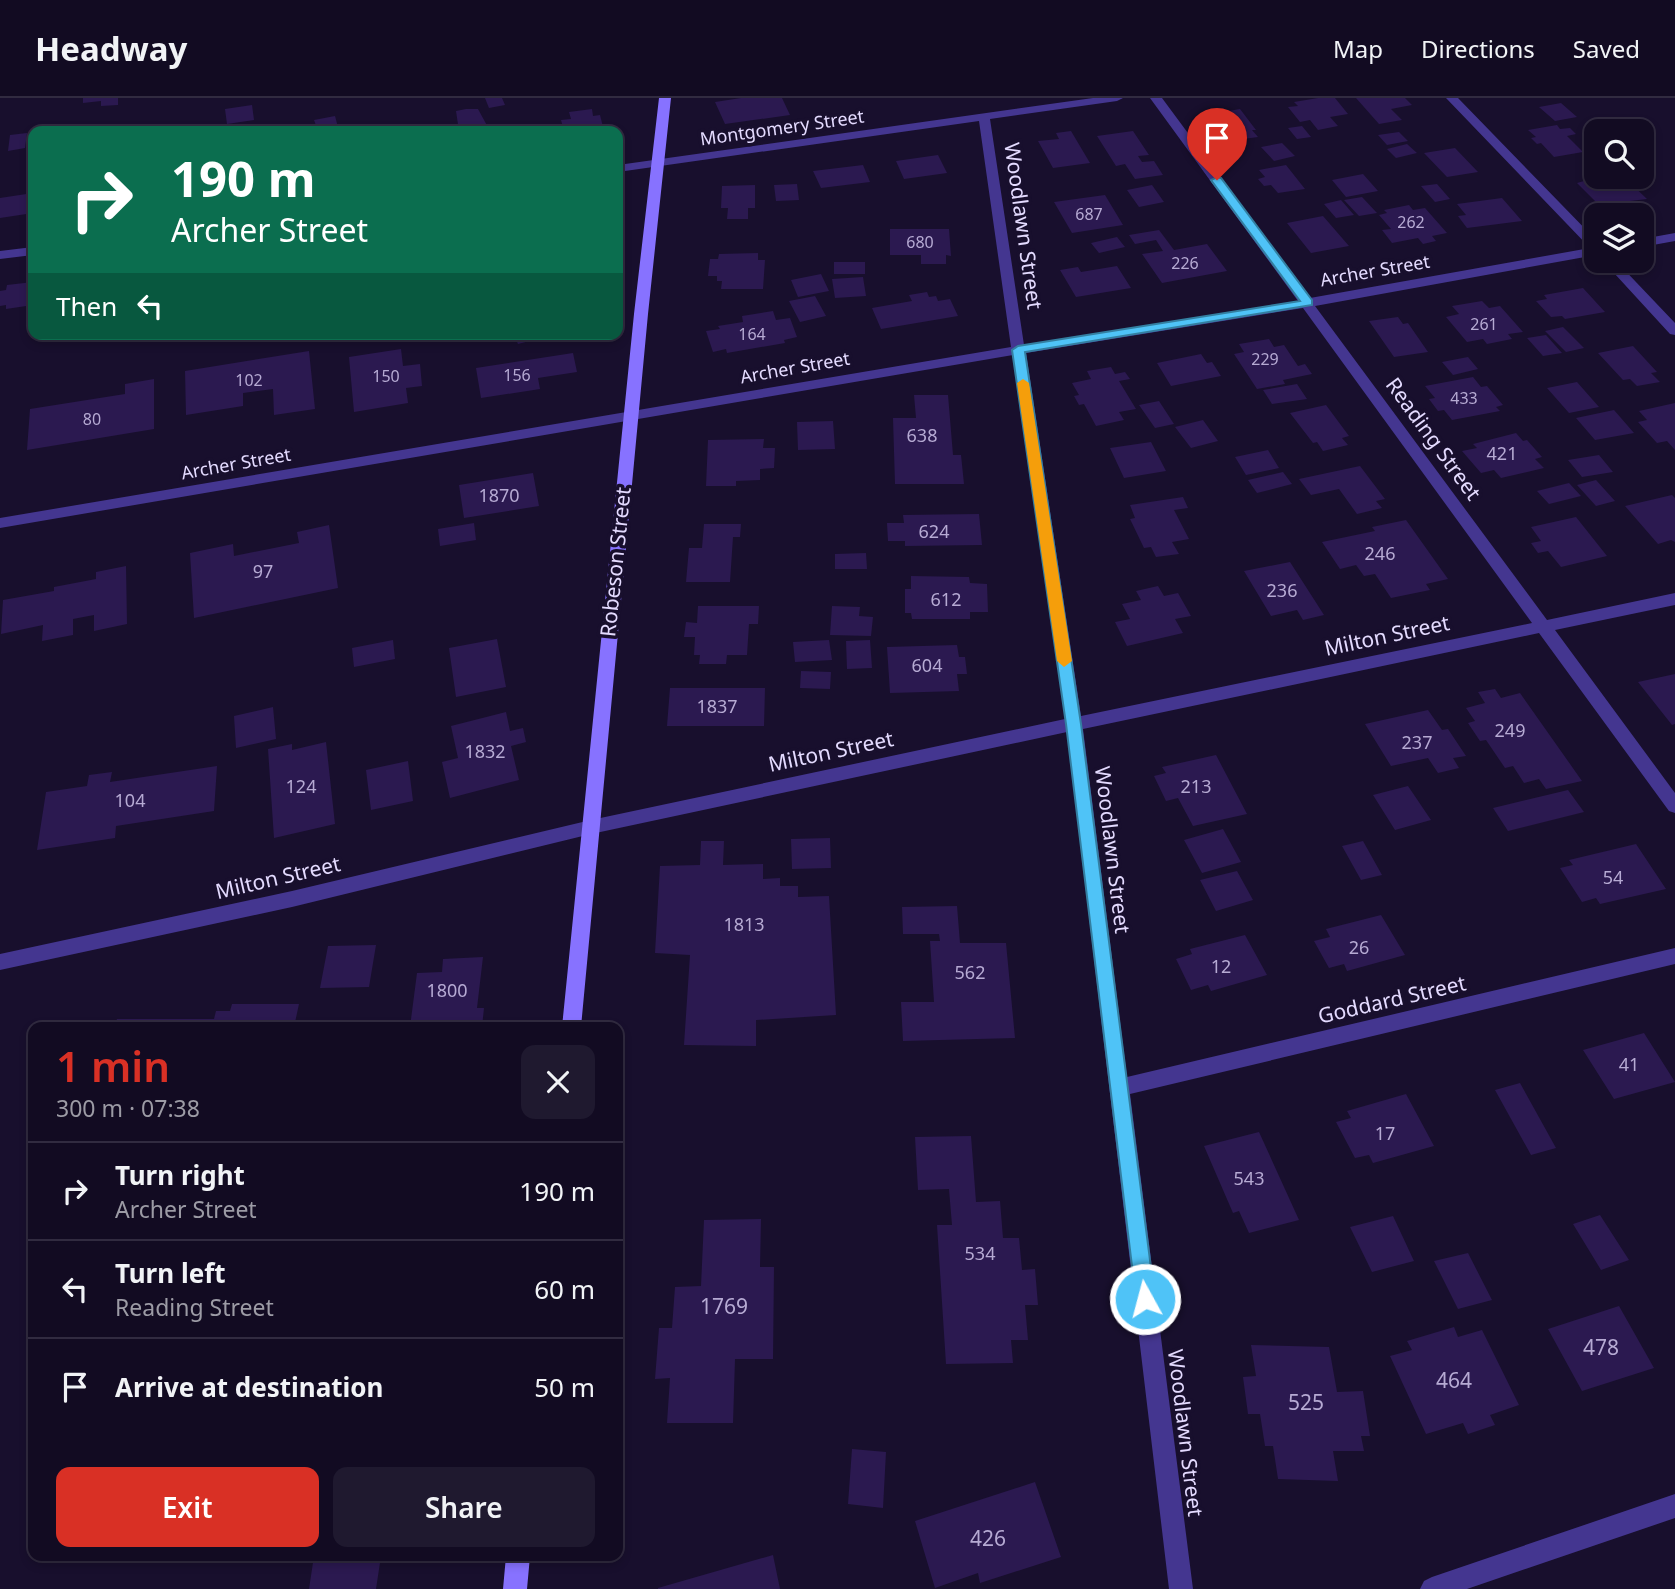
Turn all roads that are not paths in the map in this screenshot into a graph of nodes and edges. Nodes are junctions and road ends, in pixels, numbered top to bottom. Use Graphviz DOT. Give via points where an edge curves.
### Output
graph roads {
  1 [pos="665,98"];
  2 [pos="1117,98"];
  3 [pos="1156,98"];
  4 [pos="1452,98"];
  5 [pos="984,118"];
  6 [pos="658,163"];
  7 [pos="623,168"];
  8 [pos="1584,236"];
  9 [pos="1675,237"];
  10 [pos="1654,241"];
  11 [pos="1584,251"];
  12 [pos="28,252"];
  13 [pos="0,255"];
  14 [pos="1620,273"];
  15 [pos="1308,303"];
  16 [pos="1675,331"];
  17 [pos="1018,350"];
  18 [pos="631,416"];
  19 [pos="0,523"];
  20 [pos="1675,600"];
  21 [pos="1545,627"];
  22 [pos="1074,724"];
  23 [pos="1675,806"];
  24 [pos="591,827"];
  25 [pos="1675,956"];
  26 [pos="0,962"];
  27 [pos="572,1022"];
  28 [pos="1119,1088"];
  29 [pos="1675,1506"];
  30 [pos="518,1561"];
  31 [pos="515,1589"];
  32 [pos="1181,1589"];
  33 [pos="1432,1589"];
  1 -- 6 [label="main road, Robeson Street"];
  2 -- 5 [label="street, Montgomery Street"];
  3 -- 15 [label="street, Reading Street"];
  4 -- 8 [label="street"];
  5 -- 6 [label="street, Montgomery Street"];
  5 -- 17 [label="street, Woodlawn Street"];
  6 -- 7 [label="street, Montgomery Street"];
  6 -- 18 [label="main road, Robeson Street"];
  9 -- 10 [label="street"];
  11 -- 15 [label="street, Archer Street"];
  12 -- 13 [label="street"];
  14 -- 16 [label="street"];
  15 -- 17 [label="street, Archer Street"];
  15 -- 21 [label="street, Reading Street"];
  17 -- 18 [label="street, Archer Street"];
  17 -- 22 [label="street, Woodlawn Street"];
  18 -- 19 [label="street, Archer Street"];
  18 -- 24 [label="main road, Robeson Street"];
  20 -- 21 [label="street, Milton Street"];
  21 -- 22 [label="street, Milton Street"];
  21 -- 23 [label="street, Reading Street"];
  22 -- 24 [label="street, Milton Street"];
  22 -- 28 [label="street, Woodlawn Street"];
  24 -- 26 [label="street, Milton Street" via="292,899"];
  24 -- 27 [label="main road, Robeson Street"];
  25 -- 28 [label="street, Goddard Street"];
  28 -- 32 [label="street, Woodlawn Street"];
  29 -- 33 [label="street"];
  30 -- 31 [label="main road"];
}
